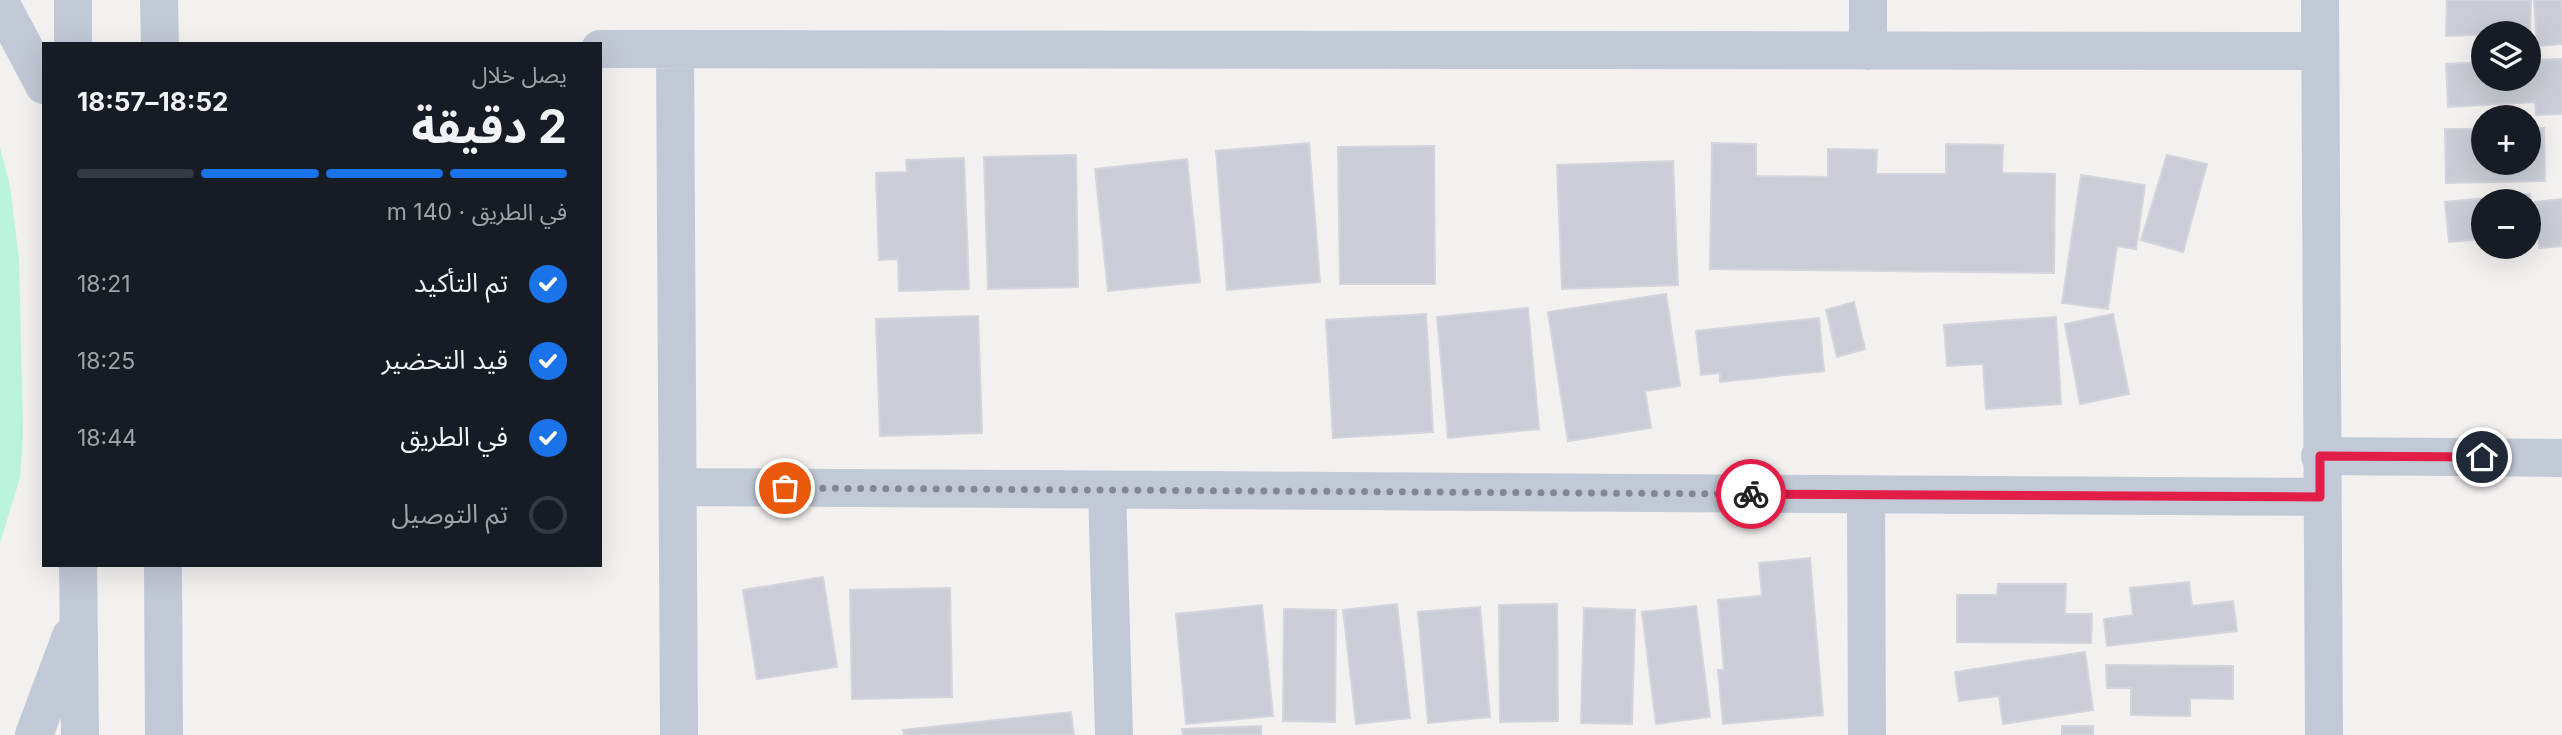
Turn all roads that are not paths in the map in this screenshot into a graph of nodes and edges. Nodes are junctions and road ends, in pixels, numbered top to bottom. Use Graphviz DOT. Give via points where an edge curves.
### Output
graph roads {
  1 [pos="73,0"];
  2 [pos="159,0"];
  3 [pos="1868,0"];
  4 [pos="2320,0"];
  5 [pos="0,2"];
  6 [pos="73,42"];
  7 [pos="160,42"];
  8 [pos="602,49"];
  9 [pos="675,49"];
  10 [pos="1868,51"];
  11 [pos="2320,51"];
  12 [pos="42,81"];
  13 [pos="2320,456"];
  14 [pos="2562,457"];
  15 [pos="678,488"];
  16 [pos="1107,490"];
  17 [pos="1866,495"];
  18 [pos="2320,497"];
  19 [pos="78,567"];
  20 [pos="163,567"];
  21 [pos="79,615"];
  22 [pos="34,735"];
  23 [pos="80,735"];
  24 [pos="164,735"];
  25 [pos="679,735"];
  26 [pos="1114,735"];
  27 [pos="1867,735"];
  28 [pos="2324,735"];
  1 -- 6 [label="street"];
  2 -- 7 [label="street"];
  3 -- 10 [label="street"];
  4 -- 11 [label="street"];
  5 -- 12 [label="street"];
  8 -- 9 [label="street"];
  9 -- 10 [label="street"];
  9 -- 15 [label="street"];
  10 -- 11 [label="street"];
  11 -- 13 [label="street"];
  13 -- 14 [label="street"];
  13 -- 18 [label="street"];
  15 -- 16 [label="street"];
  15 -- 25 [label="street"];
  16 -- 17 [label="street"];
  16 -- 26 [label="street"];
  17 -- 18 [label="street"];
  17 -- 27 [label="street"];
  18 -- 28 [label="street"];
  19 -- 21 [label="street"];
  20 -- 24 [label="street"];
  21 -- 22 [label="street"];
  21 -- 23 [label="street"];
}
